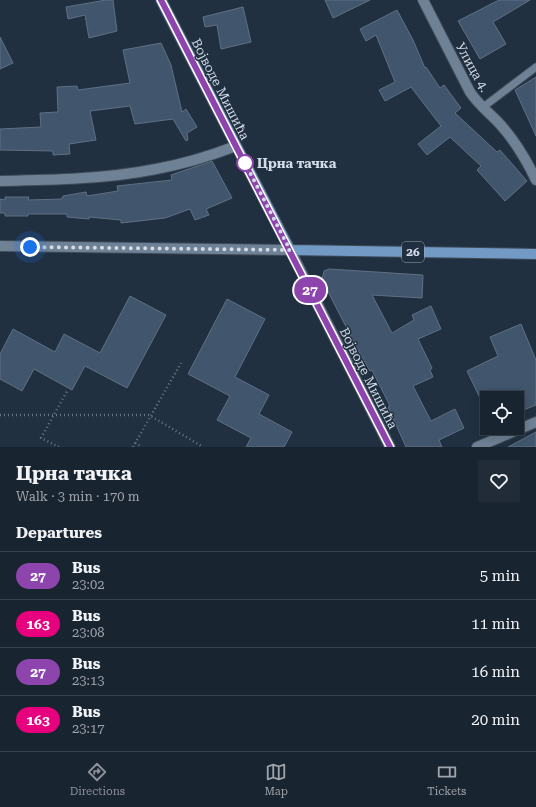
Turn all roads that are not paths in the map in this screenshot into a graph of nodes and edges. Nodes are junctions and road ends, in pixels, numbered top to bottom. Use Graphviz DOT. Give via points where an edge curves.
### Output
graph roads {
  1 [pos="161,0"];
  2 [pos="423,0"];
  3 [pos="536,66"];
  4 [pos="482,108"];
  5 [pos="236,146"];
  6 [pos="536,180"];
  7 [pos="0,181"];
  8 [pos="0,246"];
  9 [pos="290,250"];
  10 [pos="536,254"];
  11 [pos="536,422"];
  12 [pos="390,447"];
  13 [pos="477,447"];
  1 -- 5 [label="main road, Војводе Мишића"];
  2 -- 4 [label="street, Улица 4." via="464,81"];
  3 -- 4 [label="lane"];
  4 -- 6 [label="street, Улица 4." via="507,133 522,153"];
  5 -- 7 [label="street" via="197,160 155,170"];
  5 -- 9 [label="main road, Војводе Мишића"];
  8 -- 9 [label="street"];
  9 -- 10 [label="main road, 26"];
  9 -- 12 [label="street, Војводе Мишића"];
  11 -- 13 [label="street"];
}
